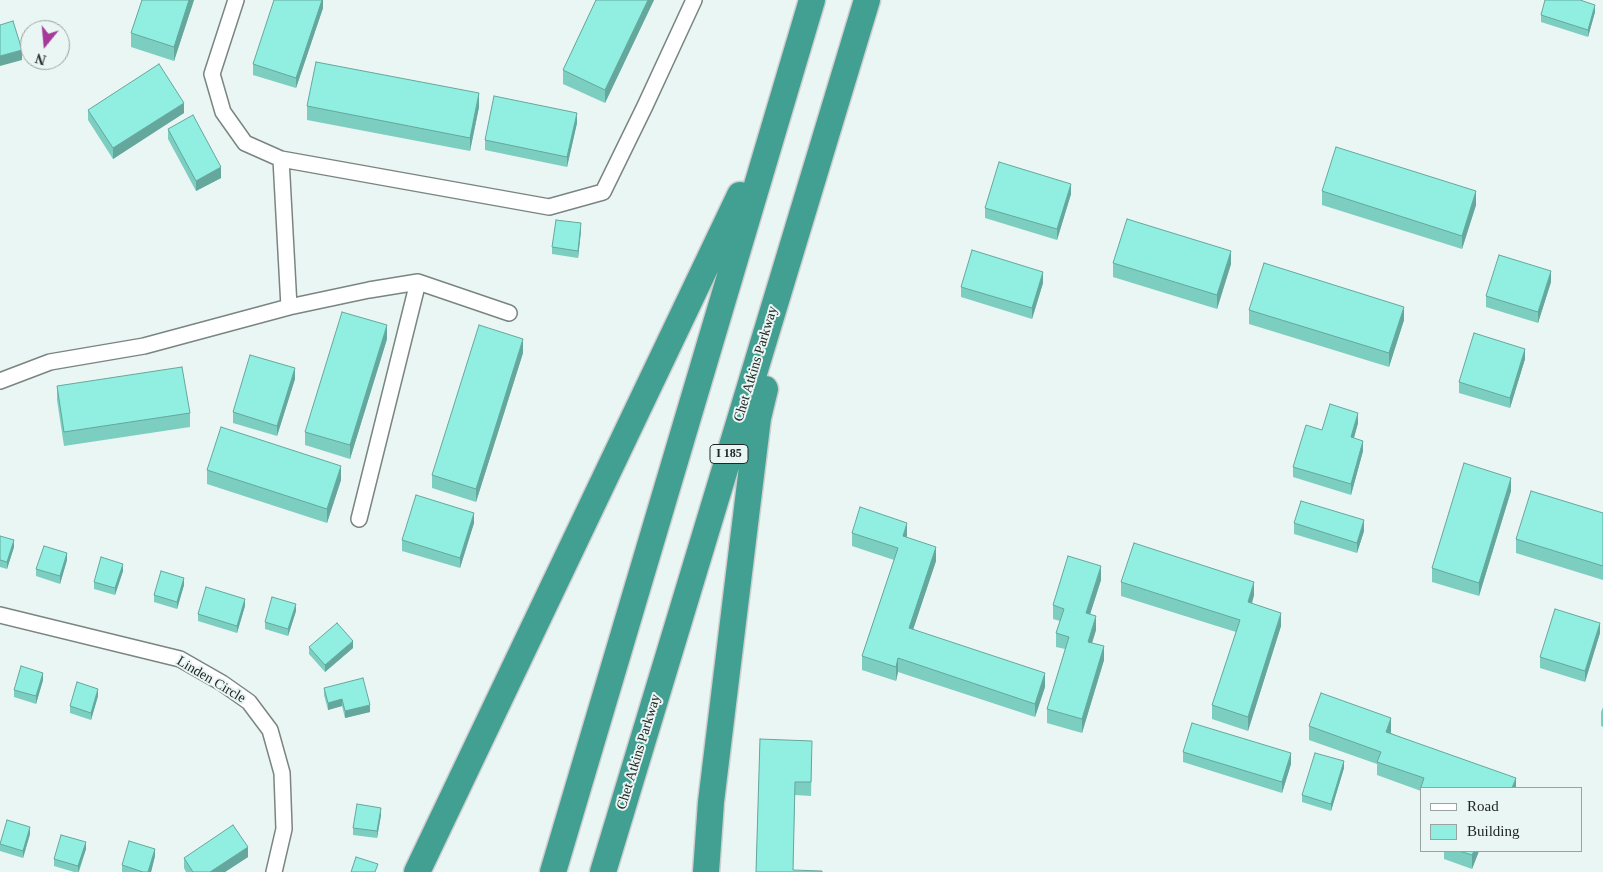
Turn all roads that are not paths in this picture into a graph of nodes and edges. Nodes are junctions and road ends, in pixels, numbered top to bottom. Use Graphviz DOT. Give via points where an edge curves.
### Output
graph roads {
  1 [pos="236,0"];
  2 [pos="694,0"];
  3 [pos="812,0"];
  4 [pos="867,0"];
  5 [pos="834,106"];
  6 [pos="774,125"];
  7 [pos="281,159"];
  8 [pos="418,282"];
  9 [pos="289,308"];
  10 [pos="509,313"];
  11 [pos="0,381"];
  12 [pos="359,519"];
  13 [pos="0,615"];
  14 [pos="274,872"];
  15 [pos="417,872"];
  16 [pos="553,872"];
  17 [pos="603,872"];
  18 [pos="706,872"];
  1 -- 7 [label="street" via="212,74 223,112 245,143"];
  2 -- 7 [label="street" via="603,192 549,207"];
  3 -- 6 [label="highway"];
  4 -- 5 [label="highway, Chet Atkins Parkway / I 185"];
  5 -- 17 [label="highway, Chet Atkins Parkway / I 185"];
  5 -- 18 [label="highway" via="758,418 711,802"];
  6 -- 15 [label="highway"];
  6 -- 16 [label="highway"];
  7 -- 9 [label="street"];
  8 -- 9 [label="street"];
  8 -- 10 [label="street"];
  8 -- 12 [label="street"];
  9 -- 11 [label="street" via="144,346 50,362"];
  13 -- 14 [label="street, Linden Circle" via="180,659 250,702 270,730 282,773 284,828"];
}
